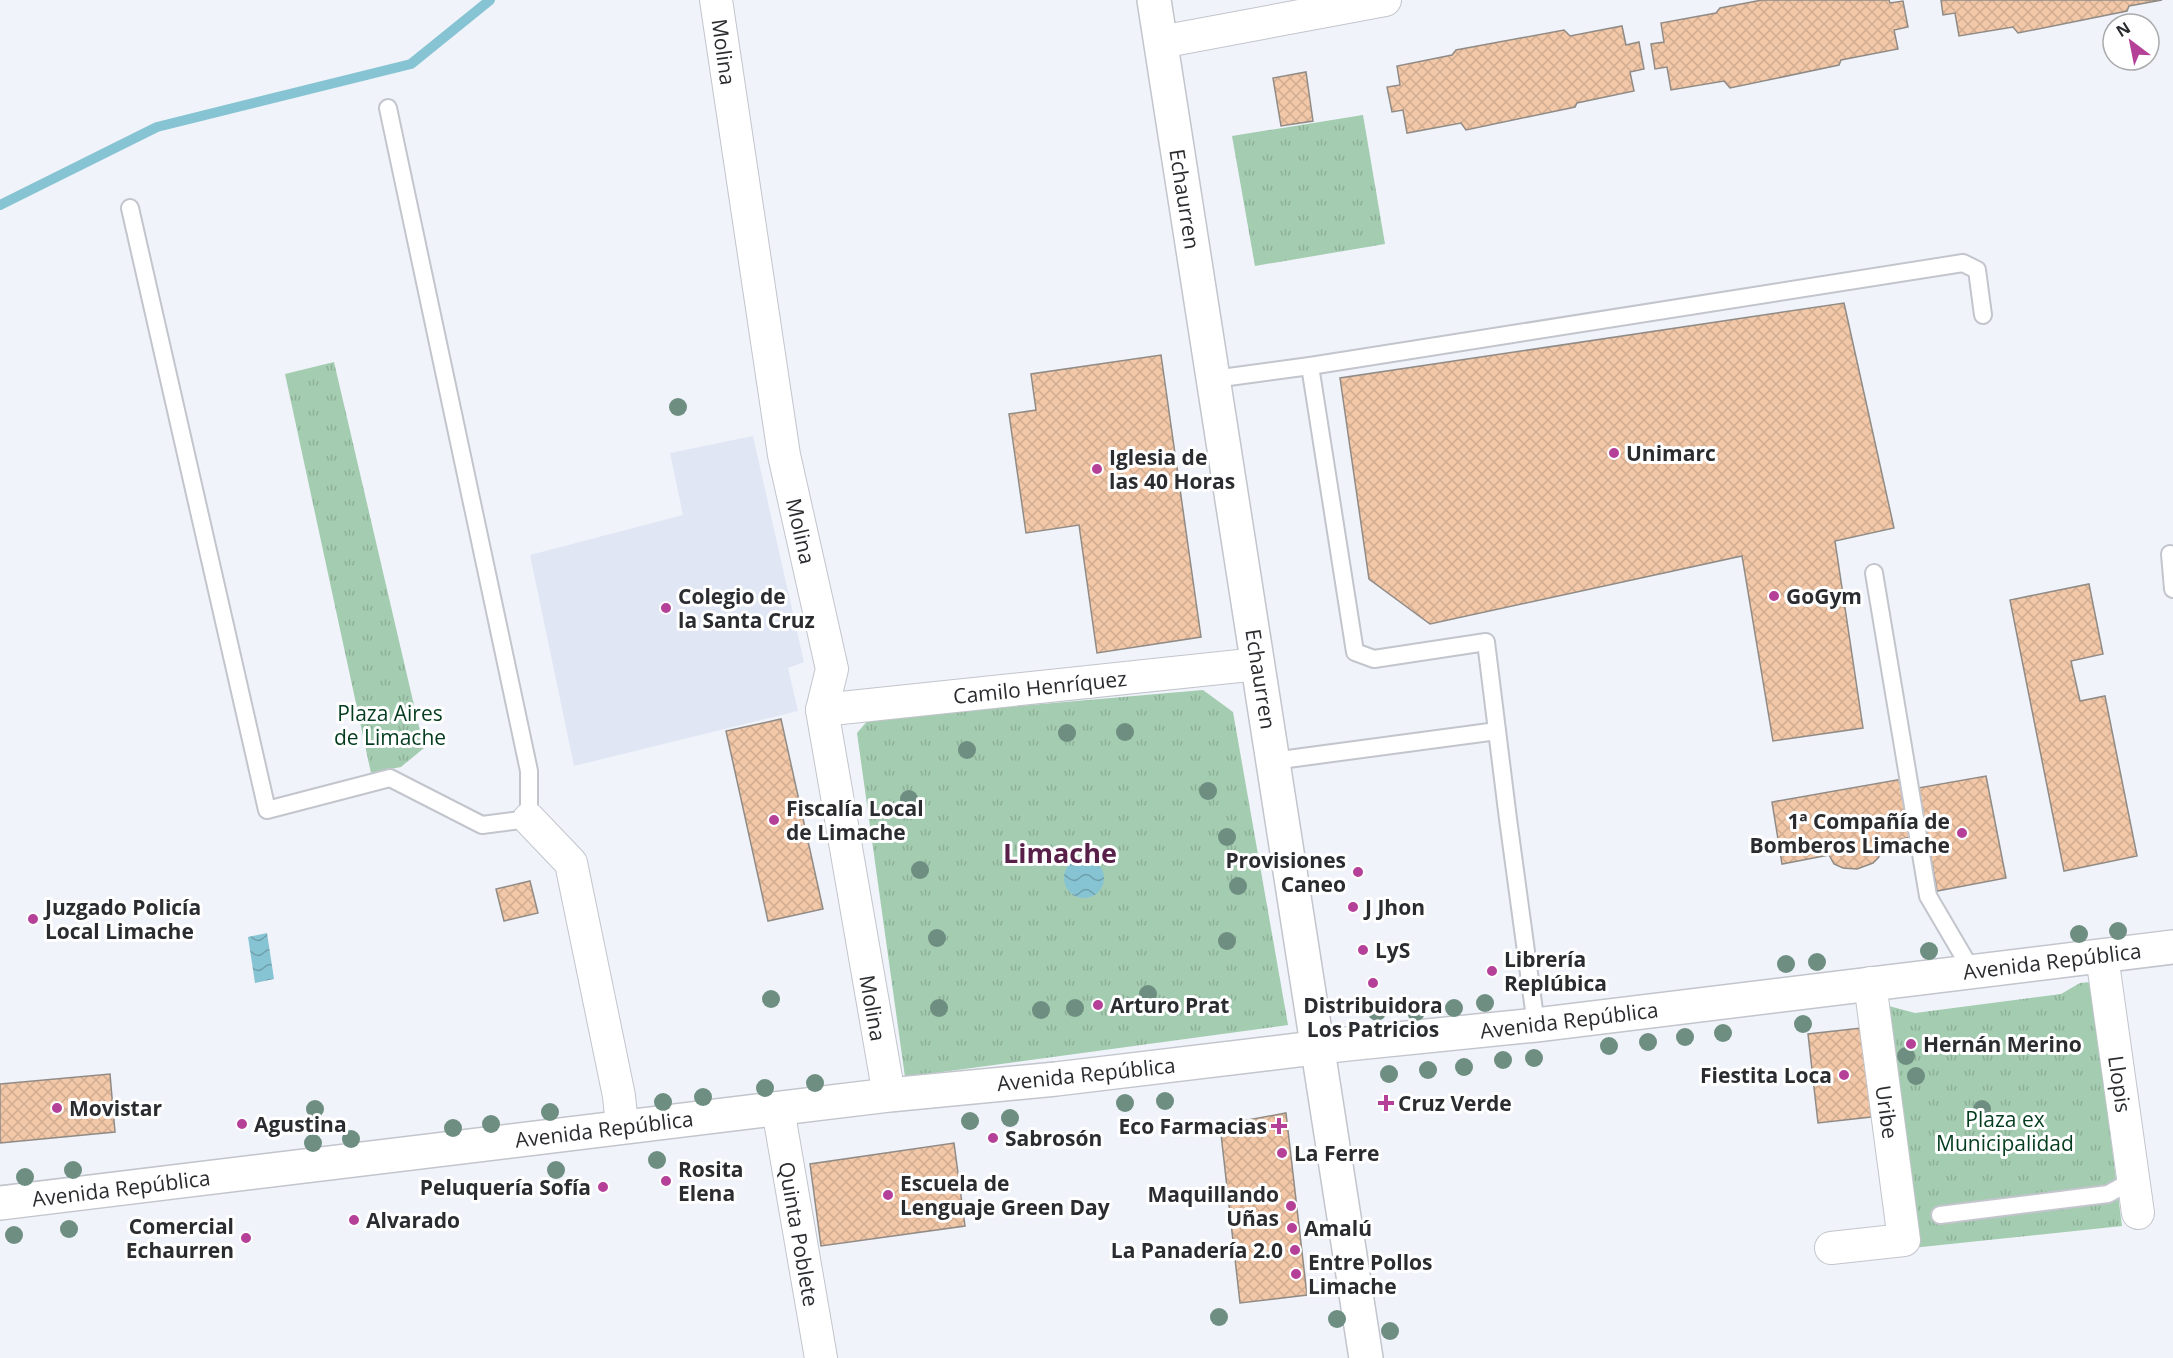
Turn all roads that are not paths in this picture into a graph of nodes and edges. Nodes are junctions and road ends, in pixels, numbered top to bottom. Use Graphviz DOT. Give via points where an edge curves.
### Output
graph roads {
  1 [pos="716,0"];
  2 [pos="1154,0"];
  3 [pos="1385,0"];
  4 [pos="1161,42"];
  5 [pos="388,108"];
  6 [pos="130,208"];
  7 [pos="1983,315"];
  8 [pos="1310,366"];
  9 [pos="1214,379"];
  10 [pos="2170,554"];
  11 [pos="1874,573"];
  12 [pos="2173,589"];
  13 [pos="1258,664"];
  14 [pos="822,710"];
  15 [pos="1497,731"];
  16 [pos="1273,761"];
  17 [pos="529,819"];
  18 [pos="2173,947"];
  19 [pos="2102,956"];
  20 [pos="1972,971"];
  21 [pos="1870,983"];
  22 [pos="1536,1025"];
  23 [pos="1319,1047"];
  24 [pos="889,1095"];
  25 [pos="778,1109"];
  26 [pos="622,1126"];
  27 [pos="2133,1180"];
  28 [pos="0,1203"];
  29 [pos="2138,1213"];
  30 [pos="1940,1215"];
  31 [pos="1831,1248"];
  32 [pos="821,1358"];
  33 [pos="1366,1358"];
  1 -- 14 [label="street, Molina" via="784,455 832,669"];
  2 -- 4 [label="main road, Echaurren"];
  3 -- 4 [label="street"];
  4 -- 9 [label="main road, Echaurren"];
  5 -- 17 [label="lane" via="529,771"];
  6 -- 17 [label="lane" via="267,810 390,778 482,825"];
  7 -- 8 [label="lane" via="1977,270 1963,263"];
  8 -- 9 [label="lane"];
  8 -- 15 [label="lane" via="1355,652 1374,659 1486,642"];
  9 -- 13 [label="main road, Echaurren"];
  10 -- 12 [label="lane"];
  11 -- 20 [label="lane" via="1928,896"];
  13 -- 14 [label="street, Camilo Henríquez"];
  13 -- 16 [label="main road, Echaurren"];
  14 -- 24 [label="street, Molina"];
  15 -- 16 [label="lane"];
  15 -- 22 [label="lane"];
  16 -- 23 [label="main road, Echaurren"];
  17 -- 26 [label="street" via="571,863"];
  18 -- 19 [label="main road, Avenida República"];
  19 -- 20 [label="main road, Avenida República"];
  19 -- 27 [label="street, Llopis"];
  20 -- 21 [label="main road, Avenida República"];
  21 -- 22 [label="main road, Avenida República"];
  21 -- 31 [label="street, Uribe" via="1904,1240"];
  22 -- 23 [label="main road, Avenida República"];
  23 -- 24 [label="main road, Avenida República"];
  23 -- 33 [label="main road, Echaurren"];
  24 -- 25 [label="main road, Avenida República"];
  25 -- 26 [label="main road, Avenida República"];
  25 -- 32 [label="street, Quinta Poblete"];
  26 -- 28 [label="main road, Avenida República"];
  27 -- 29 [label="street, Llopis"];
  27 -- 30 [label="lane" via="2108,1194"];
}
